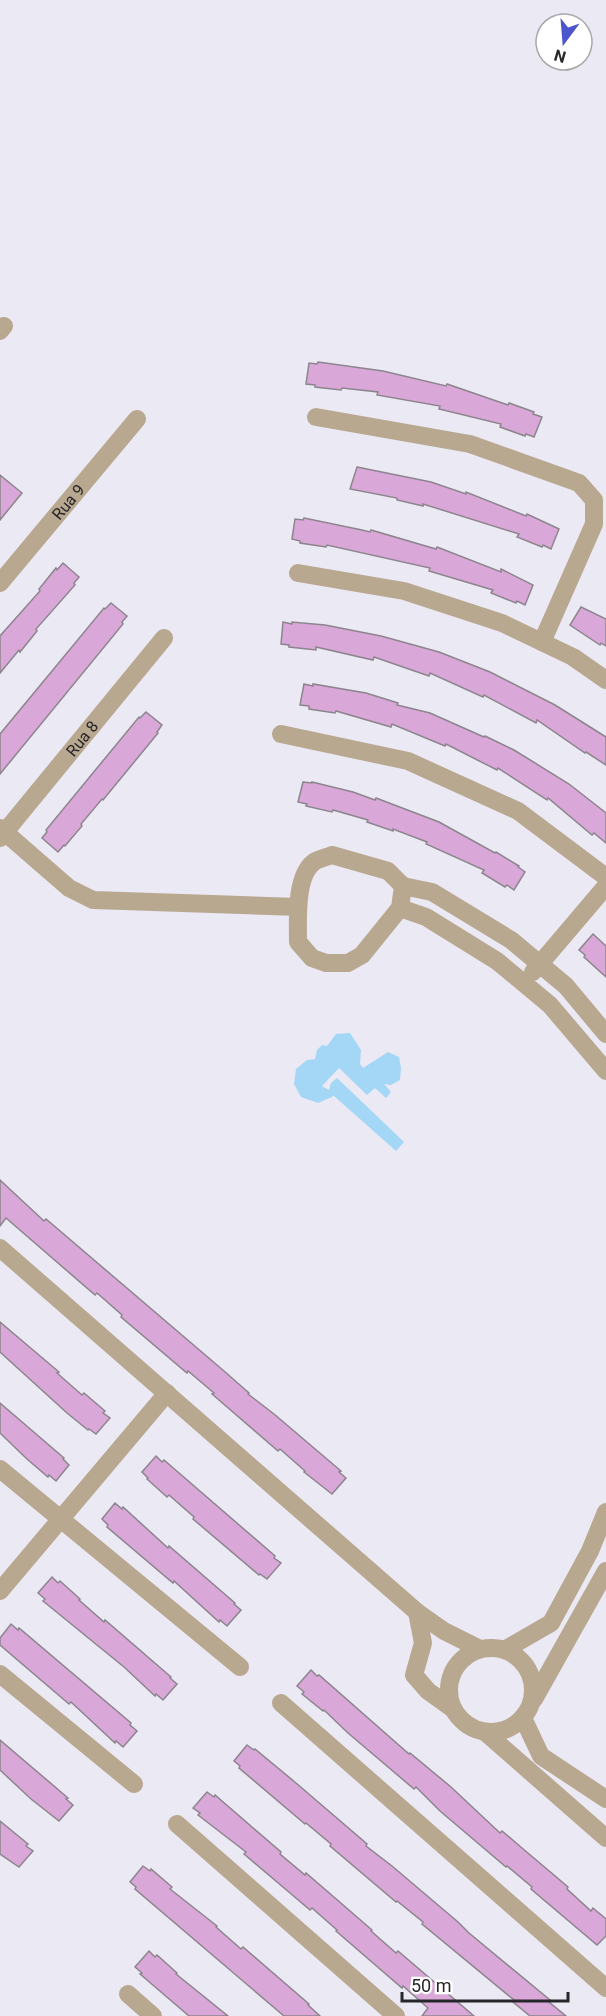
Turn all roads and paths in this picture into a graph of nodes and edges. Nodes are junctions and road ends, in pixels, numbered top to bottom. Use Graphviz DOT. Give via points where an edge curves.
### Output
graph roads {
  1 [pos="316,417"];
  2 [pos="137,420"];
  3 [pos="298,573"];
  4 [pos="0,584"];
  5 [pos="164,638"];
  6 [pos="542,642"];
  7 [pos="606,680"];
  8 [pos="281,734"];
  9 [pos="2,833"];
  10 [pos="606,877"];
  11 [pos="403,886"];
  12 [pos="606,886"];
  13 [pos="298,907"];
  14 [pos="400,908"];
  15 [pos="540,964"];
  16 [pos="524,983"];
  17 [pos="606,1034"];
  18 [pos="606,1071"];
  19 [pos="0,1248"];
  20 [pos="168,1393"];
  21 [pos="0,1469"];
  22 [pos="606,1512"];
  23 [pos="60,1520"];
  24 [pos="606,1571"];
  25 [pos="0,1591"];
  26 [pos="417,1612"];
  27 [pos="480,1649"];
  28 [pos="506,1649"];
  29 [pos="240,1667"];
  30 [pos="0,1674"];
  31 [pos="533,1700"];
  32 [pos="281,1703"];
  33 [pos="453,1709"];
  34 [pos="523,1718"];
  35 [pos="485,1732"];
  36 [pos="134,1784"];
  37 [pos="606,1799"];
  38 [pos="177,1824"];
  39 [pos="606,1838"];
  40 [pos="606,1988"];
  41 [pos="128,1994"];
  42 [pos="153,2016"];
  43 [pos="396,2016"];
  1 -- 6 [label="street" via="470,444 579,483 594,500 594,524"];
  2 -- 4 [label="street, Rua 9"];
  3 -- 6 [label="street" via="404,591 502,623"];
  5 -- 9 [label="street, Rua 8"];
  6 -- 7 [label="street"];
  8 -- 10 [label="street" via="408,760 519,811"];
  9 -- 13 [label="street" via="69,888 93,900"];
  11 -- 13 [label="street" via="388,871 332,855 314,862 303,878"];
  11 -- 14 [label="street"];
  11 -- 15 [label="street" via="432,892 511,940"];
  12 -- 15 [label="street"];
  13 -- 14 [label="street" via="298,942 312,958 326,963 348,963 362,955"];
  14 -- 16 [label="street" via="426,917 497,961"];
  15 -- 16 [label="street"];
  15 -- 17 [label="street" via="566,986"];
  16 -- 18 [label="street" via="550,1005"];
  19 -- 20 [label="street"];
  20 -- 23 [label="street"];
  20 -- 26 [label="street"];
  21 -- 23 [label="street"];
  22 -- 28 [label="street" via="551,1623"];
  23 -- 25 [label="street"];
  23 -- 29 [label="street"];
  24 -- 31 [label="street"];
  26 -- 27 [label="street"];
  26 -- 33 [label="street" via="423,1643 414,1675"];
  27 -- 28 [label="street"];
  27 -- 33 [label="street" via="466,1654 453,1669 448,1689"];
  28 -- 31 [label="street" via="524,1661 533,1680"];
  30 -- 36 [label="street"];
  31 -- 34 [label="street"];
  32 -- 40 [label="street"];
  33 -- 35 [label="street" via="466,1725"];
  34 -- 35 [label="street" via="506,1730"];
  34 -- 37 [label="street" via="541,1756"];
  35 -- 39 [label="street"];
  38 -- 43 [label="street"];
  41 -- 42 [label="street"];
}
